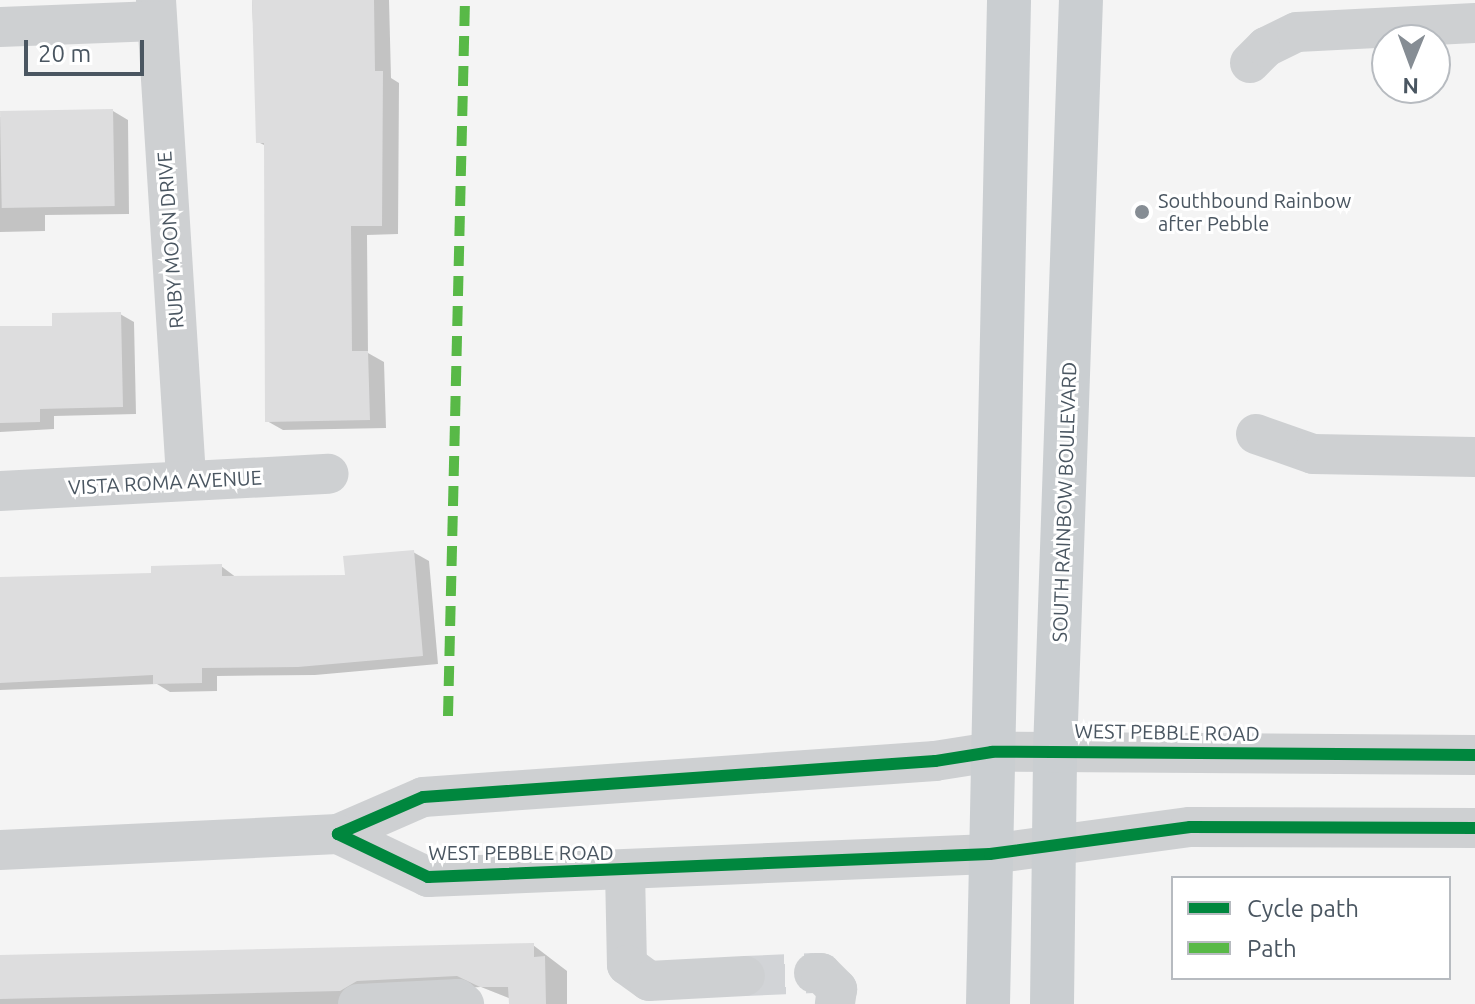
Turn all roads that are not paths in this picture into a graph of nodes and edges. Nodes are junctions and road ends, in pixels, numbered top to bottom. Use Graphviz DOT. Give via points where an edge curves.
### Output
graph roads {
  1 [pos="1009,0"];
  2 [pos="1081,0"];
  3 [pos="156,10"];
  4 [pos="1475,23"];
  5 [pos="0,27"];
  6 [pos="1250,63"];
  7 [pos="1256,434"];
  8 [pos="1475,457"];
  9 [pos="329,474"];
  10 [pos="186,480"];
  11 [pos="0,491"];
  12 [pos="1055,751"];
  13 [pos="992,752"];
  14 [pos="1475,755"];
  15 [pos="1475,828"];
  16 [pos="338,834"];
  17 [pos="1054,843"];
  18 [pos="0,850"];
  19 [pos="990,854"];
  20 [pos="625,871"];
  21 [pos="727,986"];
  22 [pos="358,1004"];
  23 [pos="464,1004"];
  24 [pos="988,1004"];
  25 [pos="1052,1004"];
  1 -- 13 [label="main road"];
  2 -- 12 [label="main road, SOUTH RAINBOW BOULEVARD"];
  3 -- 5 [label="street"];
  3 -- 10 [label="street, RUBY MOON DRIVE"];
  4 -- 6 [label="street" via="1297,32 1266,47"];
  7 -- 8 [label="street" via="1313,454"];
  9 -- 10 [label="street, VISTA ROMA AVENUE"];
  10 -- 11 [label="street, VISTA ROMA AVENUE"];
  12 -- 13 [label="street, WEST PEBBLE ROAD"];
  12 -- 14 [label="street, WEST PEBBLE ROAD"];
  12 -- 17 [label="main road, SOUTH RAINBOW BOULEVARD"];
  13 -- 16 [label="street, WEST PEBBLE ROAD" via="935,761 423,797"];
  13 -- 19 [label="main road"];
  15 -- 17 [label="street, WEST PEBBLE ROAD" via="1190,827"];
  16 -- 18 [label="street, WEST PEBBLE ROAD"];
  16 -- 20 [label="street, WEST PEBBLE ROAD" via="428,877"];
  17 -- 19 [label="street, WEST PEBBLE ROAD"];
  17 -- 25 [label="main road, SOUTH RAINBOW BOULEVARD"];
  19 -- 20 [label="street, WEST PEBBLE ROAD"];
  19 -- 24 [label="main road"];
  20 -- 21 [label="street" via="627,965 649,981"];
  22 -- 23 [label="street" via="458,999"];
}
